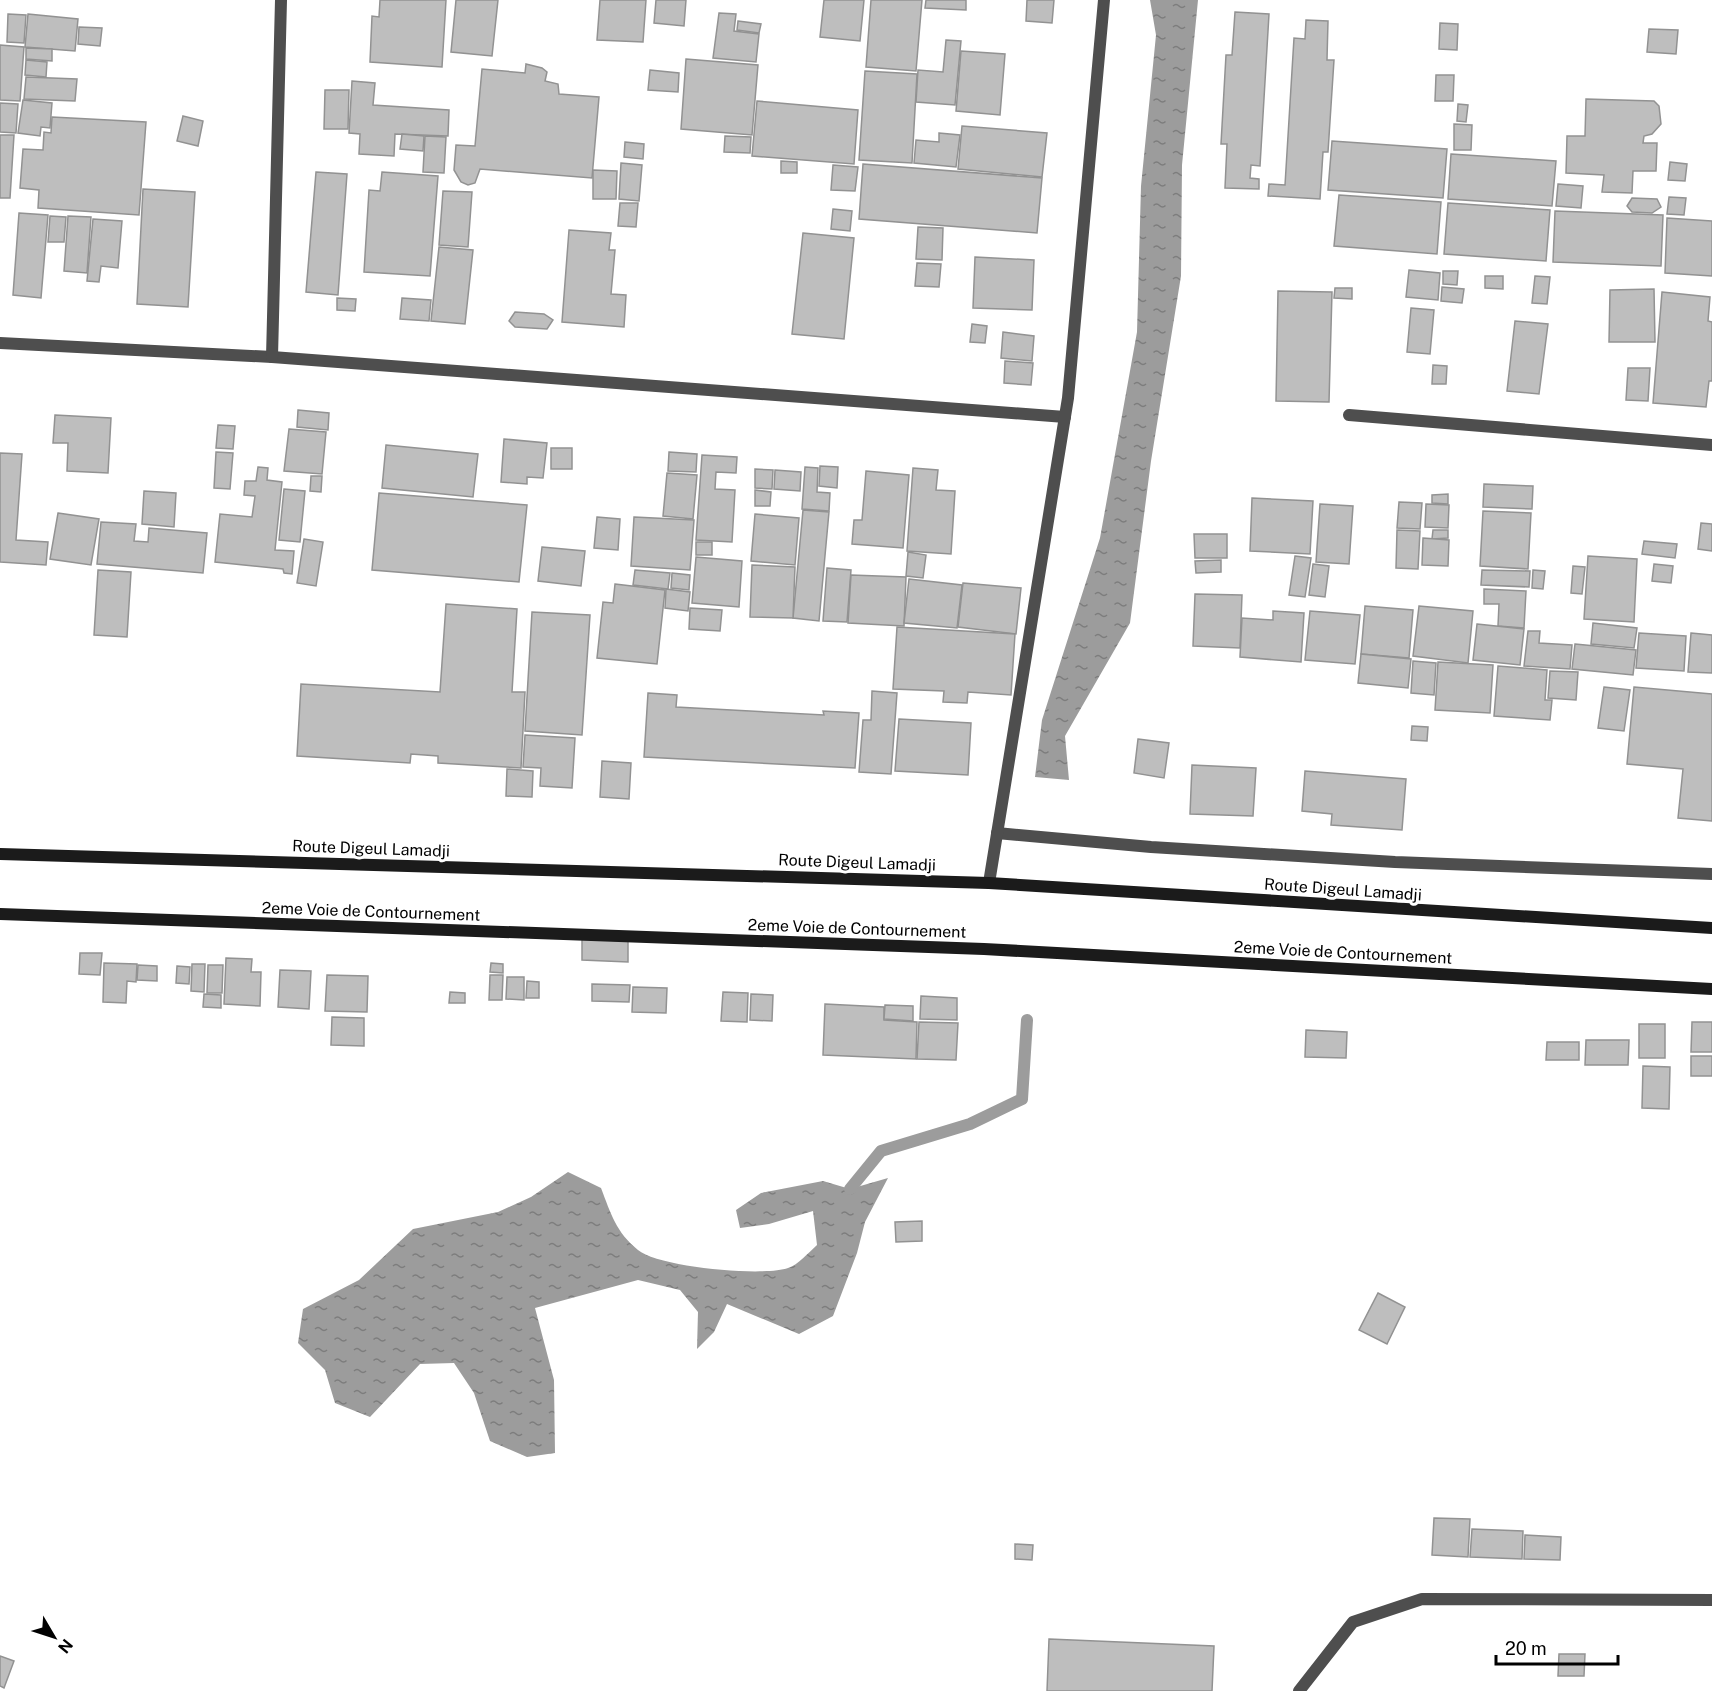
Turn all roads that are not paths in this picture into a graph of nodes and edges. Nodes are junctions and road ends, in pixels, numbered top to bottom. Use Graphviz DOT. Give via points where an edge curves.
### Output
graph roads {
  1 [pos="281,0"];
  2 [pos="1104,0"];
  3 [pos="0,343"];
  4 [pos="272,357"];
  5 [pos="1349,415"];
  6 [pos="1065,417"];
  7 [pos="1712,445"];
  8 [pos="997,833"];
  9 [pos="0,854"];
  10 [pos="1712,874"];
  11 [pos="989,883"];
  12 [pos="0,914"];
  13 [pos="1712,928"];
  14 [pos="1712,988"];
  15 [pos="1712,1600"];
  16 [pos="1299,1691"];
  1 -- 4 [label="street"];
  2 -- 6 [label="street"];
  3 -- 4 [label="street"];
  4 -- 6 [label="street"];
  5 -- 7 [label="street"];
  6 -- 8 [label="street"];
  8 -- 10 [label="street" via="1151,848 1395,862"];
  8 -- 11 [label="street"];
  9 -- 11 [label="main road, Route Digeul Lamadji"];
  11 -- 13 [label="main road, Route Digeul Lamadji"];
  12 -- 14 [label="main road, 2eme Voie de Contournement" via="984,949"];
  15 -- 16 [label="street" via="1422,1599 1353,1622"];
}
